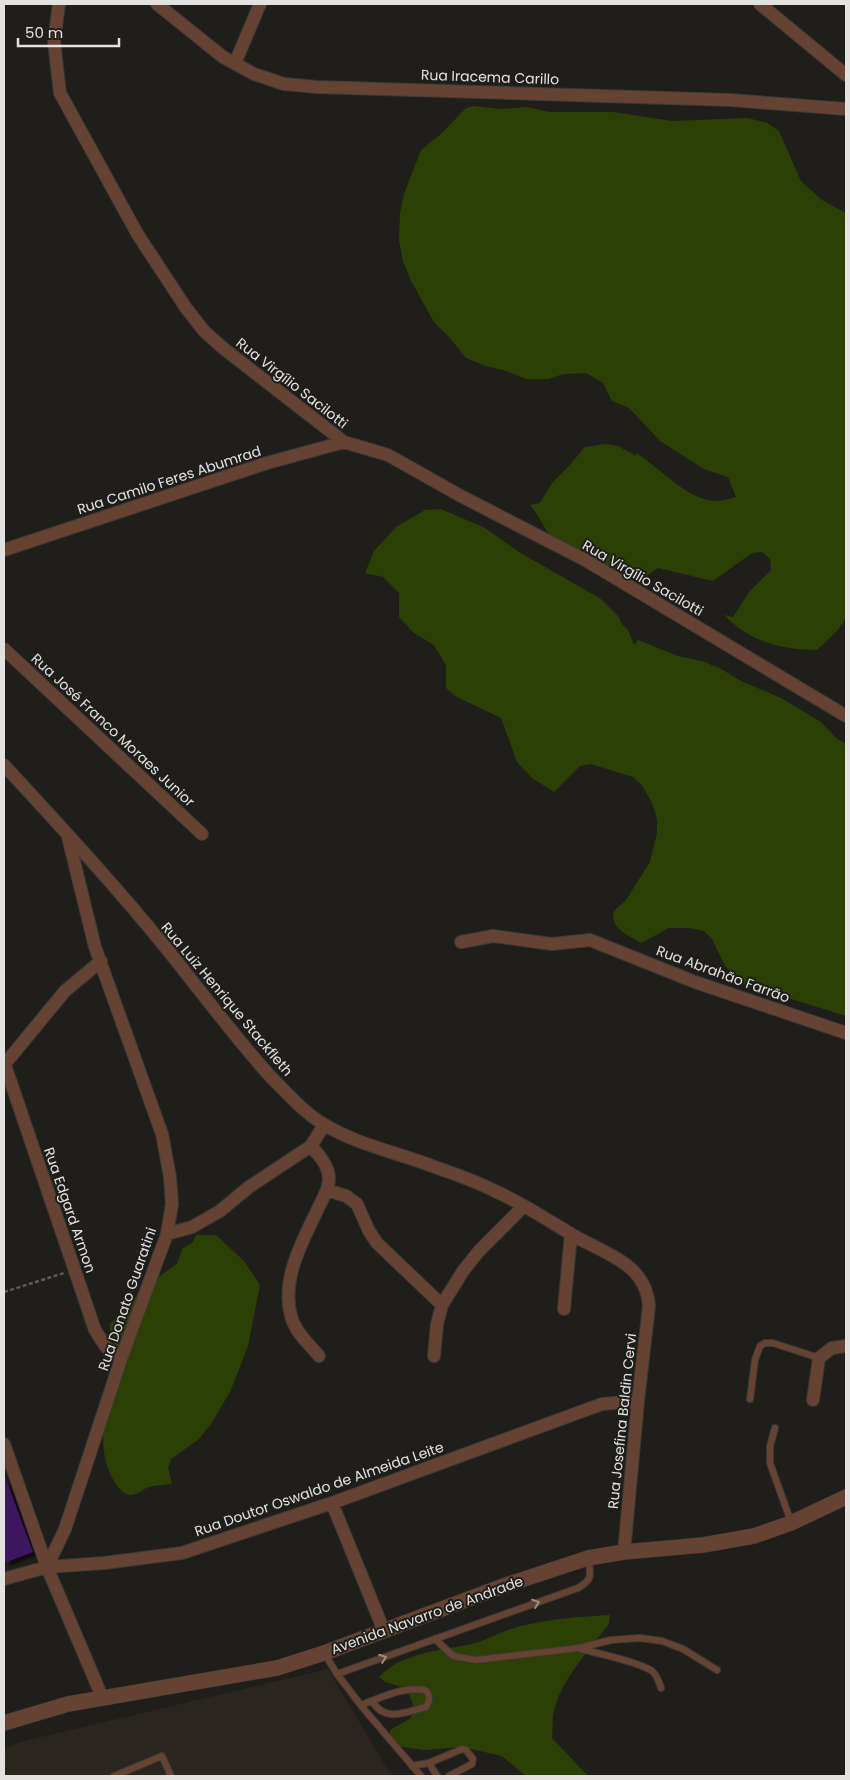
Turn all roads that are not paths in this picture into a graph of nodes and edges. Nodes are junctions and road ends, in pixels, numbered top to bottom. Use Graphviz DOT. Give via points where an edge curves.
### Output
graph roads {
  1 [pos="59,4"];
  2 [pos="157,4"];
  3 [pos="260,4"];
  4 [pos="760,4"];
  5 [pos="234,63"];
  6 [pos="846,75"];
  7 [pos="846,109"];
  8 [pos="344,442"];
  9 [pos="4,550"];
  10 [pos="4,649"];
  11 [pos="846,716"];
  12 [pos="4,766"];
  13 [pos="202,834"];
  14 [pos="68,835"];
  15 [pos="462,942"];
  16 [pos="101,962"];
  17 [pos="846,1033"];
  18 [pos="4,1064"];
  19 [pos="324,1125"];
  20 [pos="311,1146"];
  21 [pos="327,1190"];
  22 [pos="524,1206"];
  23 [pos="167,1234"];
  24 [pos="571,1234"];
  25 [pos="649,1294"];
  26 [pos="442,1305"];
  27 [pos="564,1309"];
  28 [pos="846,1346"];
  29 [pos="319,1356"];
  30 [pos="434,1356"];
  31 [pos="819,1358"];
  32 [pos="121,1359"];
  33 [pos="750,1400"];
  34 [pos="813,1400"];
  35 [pos="638,1401"];
  36 [pos="775,1428"];
  37 [pos="4,1444"];
  38 [pos="846,1497"];
  39 [pos="332,1503"];
  40 [pos="791,1523"];
  41 [pos="624,1552"];
  42 [pos="588,1558"];
  43 [pos="47,1567"];
  44 [pos="4,1579"];
  45 [pos="384,1631"];
  46 [pos="435,1639"];
  47 [pos="579,1648"];
  48 [pos="324,1653"];
  49 [pos="717,1670"];
  50 [pos="337,1674"];
  51 [pos="661,1688"];
  52 [pos="103,1699"];
  53 [pos="372,1701"];
  54 [pos="361,1705"];
  55 [pos="4,1723"];
  56 [pos="429,1763"];
  57 [pos="412,1766"];
  58 [pos="114,1776"];
  59 [pos="171,1776"];
  60 [pos="421,1776"];
  61 [pos="437,1776"];
  62 [pos="449,1776"];
  1 -- 8 [label="street, Rua Virgílio Sacilotti" via="54,42 60,93 138,235 204,331"];
  2 -- 5 [label="street, Rua Iracema Carillo"];
  3 -- 5 [label="street"];
  4 -- 6 [label="street"];
  5 -- 7 [label="street, Rua Iracema Carillo" via="254,74 301,86 730,100"];
  8 -- 9 [label="street, Rua Camilo Feres Abumrad" via="268,463"];
  8 -- 11 [label="street, Rua Virgílio Sacilotti" via="388,456 587,561"];
  10 -- 13 [label="street, Rua José Franco Moraes Junior"];
  12 -- 14 [label="street, Rua Luiz Henrique Stackfleth"];
  14 -- 16 [label="street, Rua Donato Guaratini"];
  14 -- 19 [label="street, Rua Luiz Henrique Stackfleth" via="164,945 249,1052 291,1098"];
  15 -- 17 [label="street, Rua Abrahão Farrão" via="493,936 552,944 590,940 695,982"];
  16 -- 18 [label="street" via="65,991"];
  16 -- 23 [label="street, Rua Donato Guaratini" via="162,1134 172,1204"];
  18 -- 32 [label="street, Rua Edgard Armon" via="95,1330 106,1347"];
  19 -- 20 [label="street"];
  19 -- 22 [label="street, Rua Luiz Henrique Stackfleth" via="469,1180"];
  20 -- 21 [label="street" via="328,1171"];
  20 -- 23 [label="street" via="249,1187 220,1211 192,1227"];
  21 -- 26 [label="street" via="346,1196 357,1204 368,1231 377,1243"];
  21 -- 29 [label="street" via="291,1270 289,1298 294,1324"];
  22 -- 24 [label="street, Rua Luiz Henrique Stackfleth"];
  22 -- 26 [label="street" via="479,1251"];
  23 -- 32 [label="street, Rua Donato Guaratini"];
  24 -- 25 [label="street, Rua Luiz Henrique Stackfleth" via="621,1260 635,1272"];
  24 -- 27 [label="street"];
  25 -- 35 [label="street, Rua Josefina Baldin Cervi"];
  26 -- 30 [label="street"];
  28 -- 31 [label="street" via="832,1348"];
  31 -- 33 [label="lane" via="764,1343 755,1360"];
  31 -- 34 [label="street"];
  32 -- 43 [label="street, Rua Donato Guaratini" via="65,1530"];
  35 -- 39 [label="street, Rua Doutor Oswaldo de Almeida Leite" via="602,1404"];
  35 -- 41 [label="street, Rua Josefina Baldin Cervi"];
  36 -- 40 [label="lane" via="770,1463"];
  37 -- 43 [label="street"];
  38 -- 40 [label="street, Avenida Navarro de Andrade"];
  39 -- 43 [label="street, Rua Doutor Oswaldo de Almeida Leite" via="182,1553"];
  39 -- 45 [label="street"];
  40 -- 41 [label="street, Avenida Navarro de Andrade" via="754,1536 703,1545"];
  41 -- 42 [label="street, Avenida Navarro de Andrade"];
  42 -- 45 [label="street, Avenida Navarro de Andrade"];
  46 -- 42 [label="lane, one-way" via="578,1588 587,1582 590,1574"];
  43 -- 44 [label="street, Rua Doutor Oswaldo de Almeida Leite"];
  43 -- 52 [label="street"];
  45 -- 48 [label="street, Avenida Navarro de Andrade"];
  46 -- 47 [label="lane" via="453,1656 476,1660"];
  50 -- 46 [label="lane, one-way"];
  47 -- 49 [label="lane" via="611,1640 640,1638 662,1641 683,1649"];
  47 -- 51 [label="lane" via="651,1671"];
  48 -- 50 [label="lane"];
  48 -- 52 [label="street, Avenida Navarro de Andrade" via="277,1668"];
  50 -- 54 [label="lane"];
  52 -- 55 [label="street, Avenida Navarro de Andrade" via="68,1704"];
  53 -- 53 [label="lane" via="418,1689 428,1693 430,1701 426,1707 397,1714 377,1709"];
  53 -- 54 [label="lane"];
  54 -- 57 [label="lane"];
  56 -- 57 [label="lane"];
  56 -- 61 [label="lane"];
  56 -- 62 [label="lane" via="466,1750 473,1759 472,1764"];
  57 -- 60 [label="lane"];
  58 -- 59 [label="lane" via="162,1756"];
}
